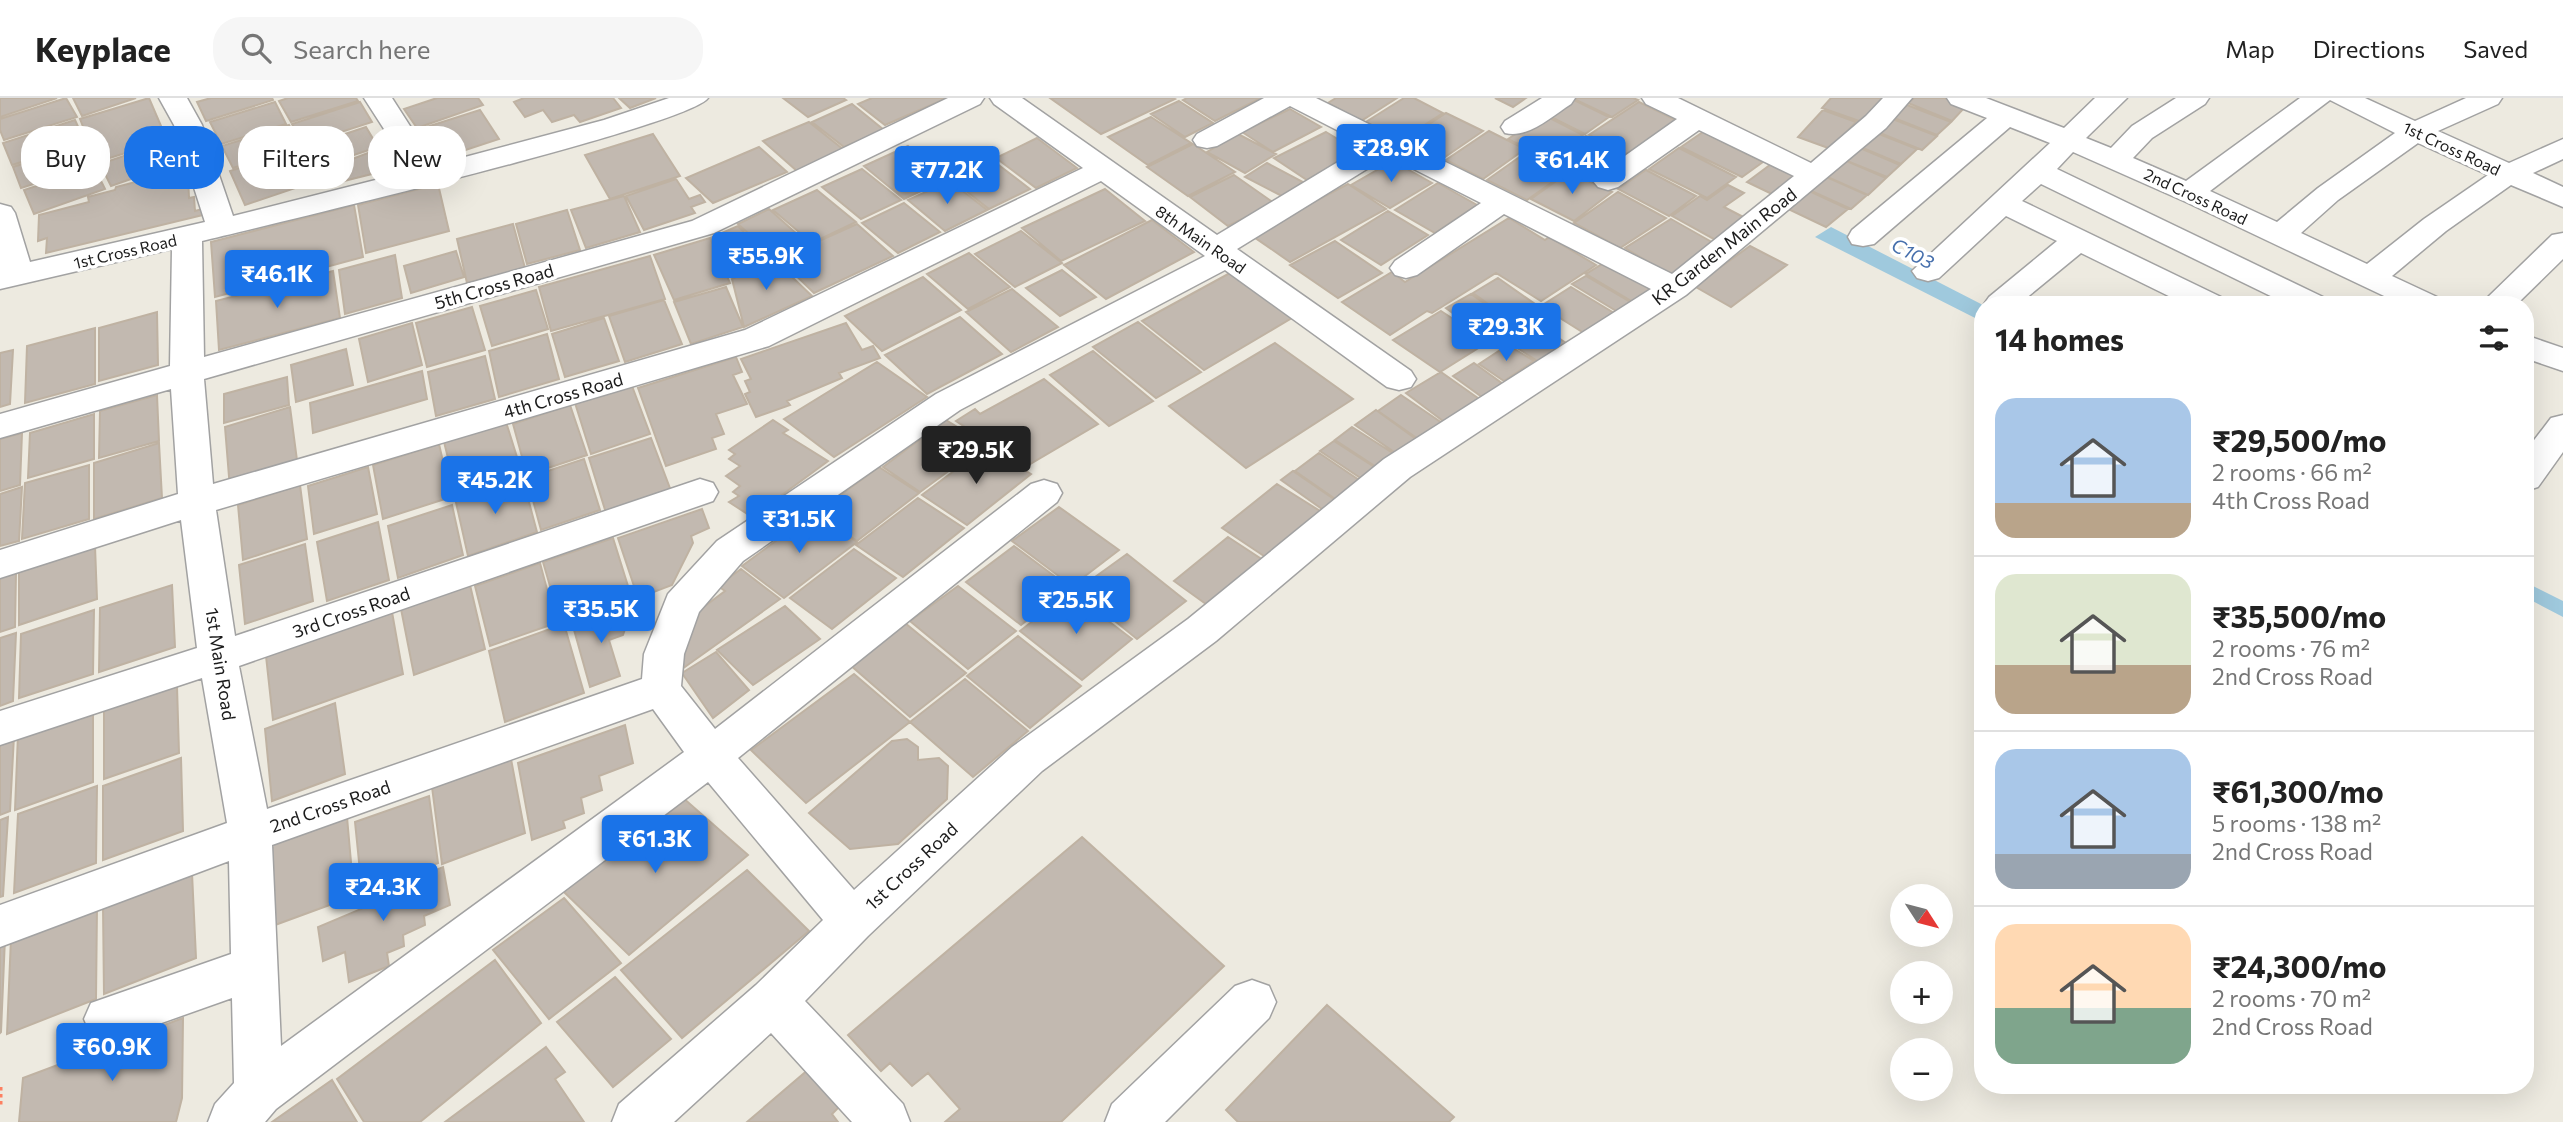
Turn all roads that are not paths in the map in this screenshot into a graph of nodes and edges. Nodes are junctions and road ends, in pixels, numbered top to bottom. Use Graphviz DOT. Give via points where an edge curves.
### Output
graph roads {
  1 [pos="173,98"];
  2 [pos="378,98"];
  3 [pos="694,98"];
  4 [pos="970,98"];
  5 [pos="1004,98"];
  6 [pos="1284,98"];
  7 [pos="1295,98"];
  8 [pos="1561,98"];
  9 [pos="1656,98"];
  10 [pos="1898,98"];
  11 [pos="1961,98"];
  12 [pos="2113,98"];
  13 [pos="2195,98"];
  14 [pos="2318,98"];
  15 [pos="2342,98"];
  16 [pos="2488,98"];
  17 [pos="2010,109"];
  18 [pos="1697,118"];
  19 [pos="396,126"];
  20 [pos="1516,127"];
  21 [pos="2416,131"];
  22 [pos="2068,138"];
  23 [pos="1208,140"];
  24 [pos="1386,145"];
  25 [pos="2563,148"];
  26 [pos="2116,159"];
  27 [pos="466,166"];
  28 [pos="1103,169"];
  29 [pos="2038,171"];
  30 [pos="2508,174"];
  31 [pos="1815,175"];
  32 [pos="1608,181"];
  33 [pos="376,189"];
  34 [pos="2190,192"];
  35 [pos="2563,198"];
  36 [pos="1503,201"];
  37 [pos="2003,204"];
  38 [pos="0,213"];
  39 [pos="222,228"];
  40 [pos="2281,235"];
  41 [pos="187,236"];
  42 [pos="1863,237"];
  43 [pos="2078,240"];
  44 [pos="2563,243"];
  45 [pos="1221,253"];
  46 [pos="1406,268"];
  47 [pos="1928,271"];
  48 [pos="9,277"];
  49 [pos="2370,278"];
  50 [pos="2162,281"];
  51 [pos="1675,288"];
  52 [pos="2010,296"];
  53 [pos="2146,296"];
  54 [pos="2193,296"];
  55 [pos="2296,296"];
  56 [pos="2409,296"];
  57 [pos="2507,296"];
  58 [pos="2534,349"];
  59 [pos="2563,360"];
  60 [pos="187,373"];
  61 [pos="1399,379"];
  62 [pos="0,426"];
  63 [pos="2563,427"];
  64 [pos="2537,474"];
  65 [pos="700,492"];
  66 [pos="1044,493"];
  67 [pos="197,502"];
  68 [pos="0,564"];
  69 [pos="1202,630"];
  70 [pos="218,657"];
  71 [pos="662,689"];
  72 [pos="0,728"];
  73 [pos="711,756"];
  74 [pos="250,834"];
  75 [pos="852,921"];
  76 [pos="0,926"];
  77 [pos="255,968"];
  78 [pos="774,1001"];
  79 [pos="1252,1002"];
  80 [pos="108,1019"];
  81 [pos="246,1107"];
  82 [pos="636,1122"];
  83 [pos="885,1122"];
  84 [pos="1130,1122"];
  1 -- 39 [label="street" via="188,125"];
  2 -- 19 [label="street"];
  3 -- 27 [label="street, 1st Cross Road" via="656,114"];
  4 -- 60 [label="street, 5th Cross Road" via="703,227"];
  5 -- 28 [label="street, 8th Main Road"];
  6 -- 23 [label="street"];
  7 -- 24 [label="street"];
  8 -- 20 [label="street"];
  9 -- 18 [label="street"];
  10 -- 31 [label="street, KR Garden Main Road"];
  11 -- 17 [label="street, 2nd Cross Road"];
  12 -- 22 [label="street"];
  13 -- 26 [label="street" via="2142,132"];
  14 -- 34 [label="street"];
  15 -- 21 [label="street, 1st Cross Road"];
  16 -- 21 [label="street"];
  17 -- 22 [label="street, 2nd Cross Road"];
  17 -- 42 [label="street"];
  18 -- 31 [label="street"];
  18 -- 32 [label="street"];
  21 -- 30 [label="street, 1st Cross Road"];
  21 -- 40 [label="street" via="2328,194"];
  22 -- 26 [label="street, 2nd Cross Road"];
  22 -- 29 [label="street"];
  24 -- 36 [label="street"];
  24 -- 45 [label="street"];
  25 -- 30 [label="street"];
  26 -- 34 [label="street, 2nd Cross Road"];
  28 -- 45 [label="street, 8th Main Road"];
  28 -- 67 [label="street, 4th Cross Road" via="757,338"];
  29 -- 37 [label="street"];
  29 -- 55 [label="street"];
  30 -- 35 [label="street, 1st Cross Road"];
  30 -- 49 [label="street"];
  31 -- 51 [label="street, KR Garden Main Road"];
  33 -- 39 [label="street, 1st Cross Road"];
  34 -- 40 [label="street, 2nd Cross Road"];
  36 -- 46 [label="street"];
  36 -- 51 [label="street"];
  37 -- 43 [label="street"];
  37 -- 47 [label="street"];
  38 -- 48 [label="street"];
  39 -- 41 [label="street, 1st Cross Road"];
  40 -- 49 [label="street, 2nd Cross Road"];
  41 -- 48 [label="street, 1st Cross Road"];
  41 -- 60 [label="street, 1st Main Road"];
  43 -- 50 [label="street"];
  43 -- 52 [label="street"];
  44 -- 57 [label="street"];
  45 -- 61 [label="street, 8th Main Road"];
  45 -- 71 [label="street" via="948,402 730,551 682,605 664,654"];
  49 -- 56 [label="street, 2nd Cross Road"];
  50 -- 53 [label="street"];
  50 -- 54 [label="street"];
  51 -- 69 [label="street, KR Garden Main Road" via="1397,468"];
  58 -- 59 [label="street"];
  60 -- 62 [label="street, 5th Cross Road"];
  60 -- 67 [label="street, 1st Main Road"];
  63 -- 64 [label="street"];
  65 -- 70 [label="street, 3rd Cross Road"];
  66 -- 73 [label="street"];
  67 -- 68 [label="street, 4th Cross Road"];
  67 -- 70 [label="street, 1st Main Road"];
  69 -- 75 [label="street, 1st Cross Road" via="1027,759"];
  70 -- 72 [label="street, 3rd Cross Road"];
  70 -- 74 [label="street, 1st Main Road"];
  71 -- 73 [label="street"];
  71 -- 74 [label="street, 2nd Cross Road"];
  73 -- 75 [label="street"];
  73 -- 81 [label="street"];
  74 -- 76 [label="street, 2nd Cross Road"];
  74 -- 77 [label="street, 1st Main Road"];
  75 -- 78 [label="street, 1st Cross Road"];
  77 -- 80 [label="street"];
  77 -- 81 [label="street, 1st Main Road"];
  78 -- 82 [label="street, 1st Cross Road"];
  78 -- 83 [label="street"];
  79 -- 84 [label="street"];
}
